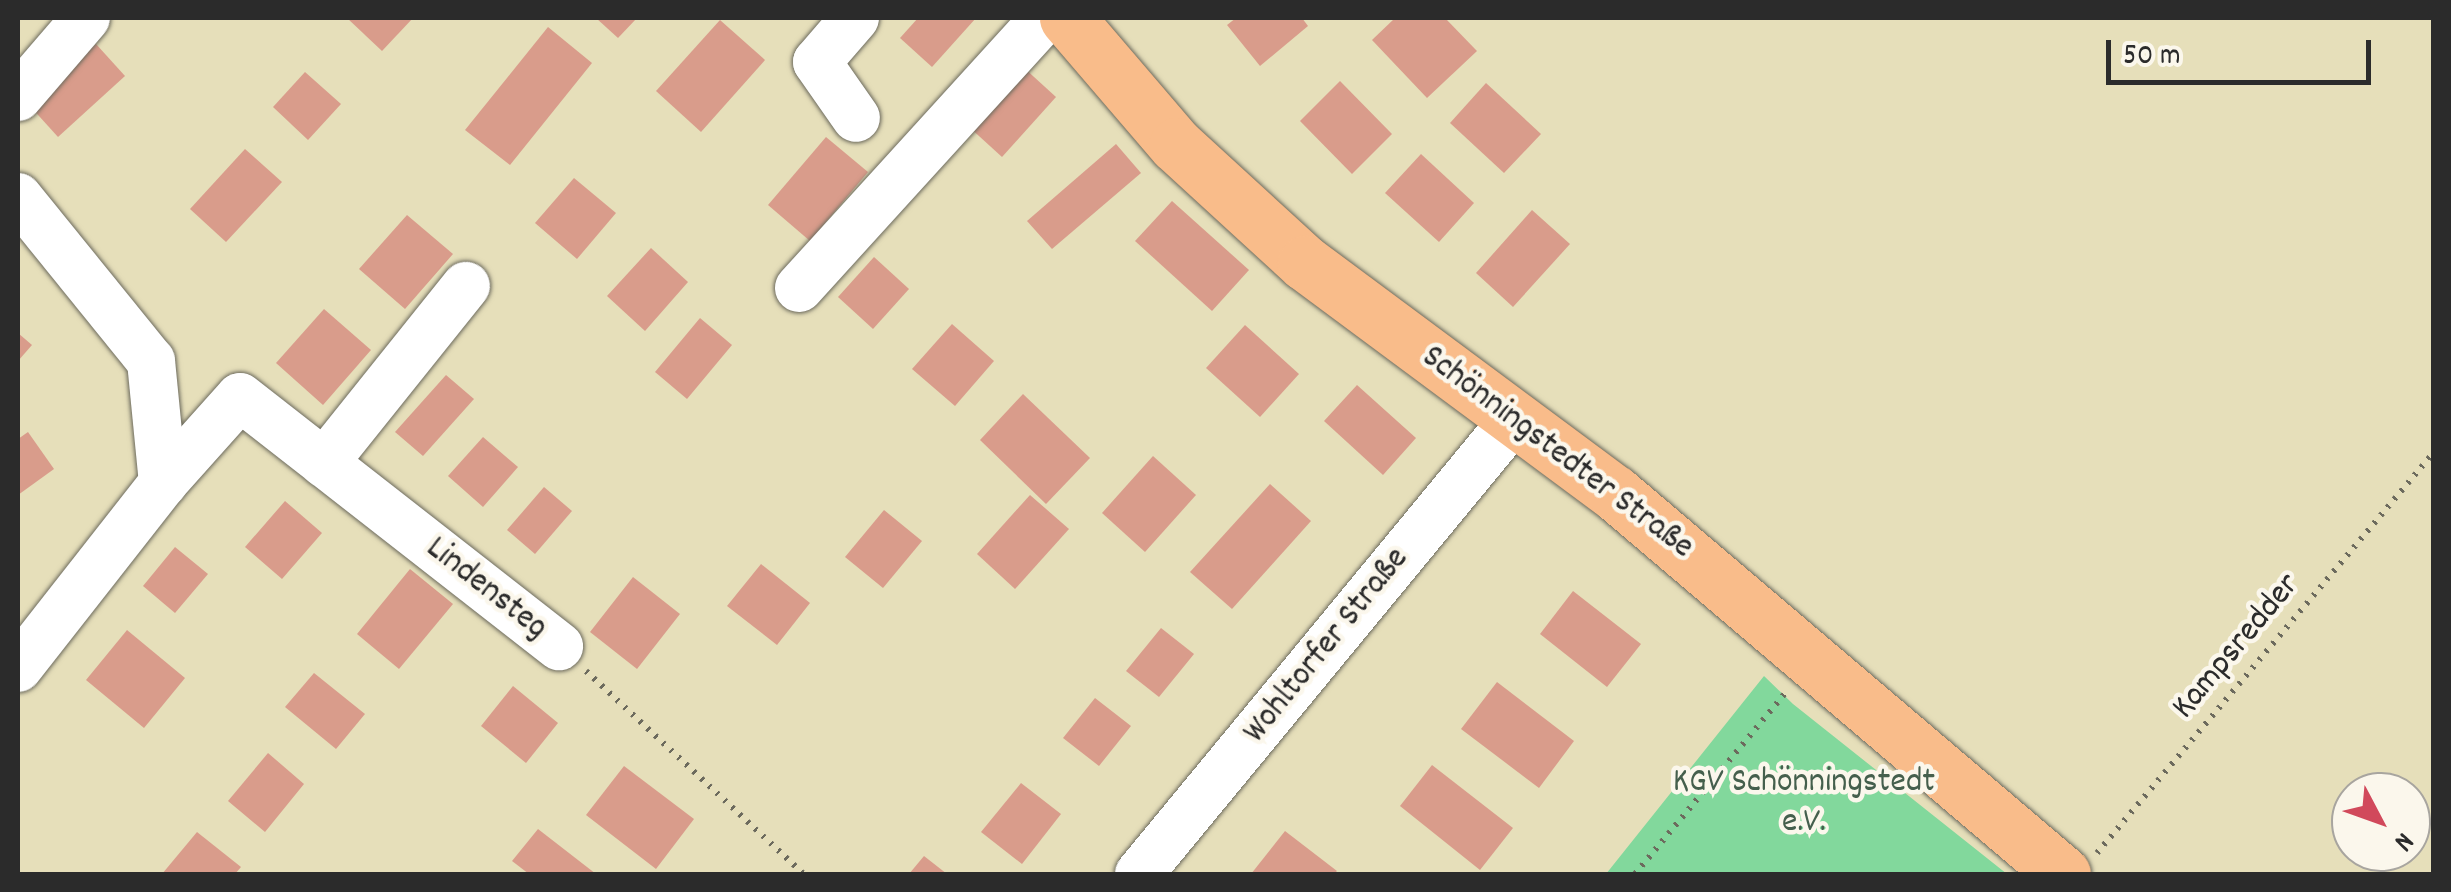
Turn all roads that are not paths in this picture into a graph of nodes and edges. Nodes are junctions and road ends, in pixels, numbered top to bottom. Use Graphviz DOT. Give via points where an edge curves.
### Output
graph roads {
  1 [pos="86,18"];
  2 [pos="855,18"];
  3 [pos="1046,18"];
  4 [pos="1067,18"];
  5 [pos="18,97"];
  6 [pos="856,118"];
  7 [pos="18,197"];
  8 [pos="466,286"];
  9 [pos="799,288"];
  10 [pos="1515,418"];
  11 [pos="324,462"];
  12 [pos="163,483"];
  13 [pos="559,646"];
  14 [pos="18,668"];
  15 [pos="2077,867"];
  16 [pos="1139,874"];
  1 -- 5 [label="street"];
  2 -- 6 [label="street" via="816,62"];
  3 -- 9 [label="street"];
  4 -- 10 [label="main road, Schönningstedter Straße" via="1176,145 1304,263"];
  7 -- 12 [label="street" via="151,361"];
  8 -- 11 [label="street"];
  10 -- 15 [label="main road, Schönningstedter Straße"];
  10 -- 16 [label="street, Wohltorfer Straße"];
  11 -- 12 [label="street, Lindensteg" via="240,397"];
  11 -- 13 [label="street, Lindensteg"];
  12 -- 14 [label="street"];
}
